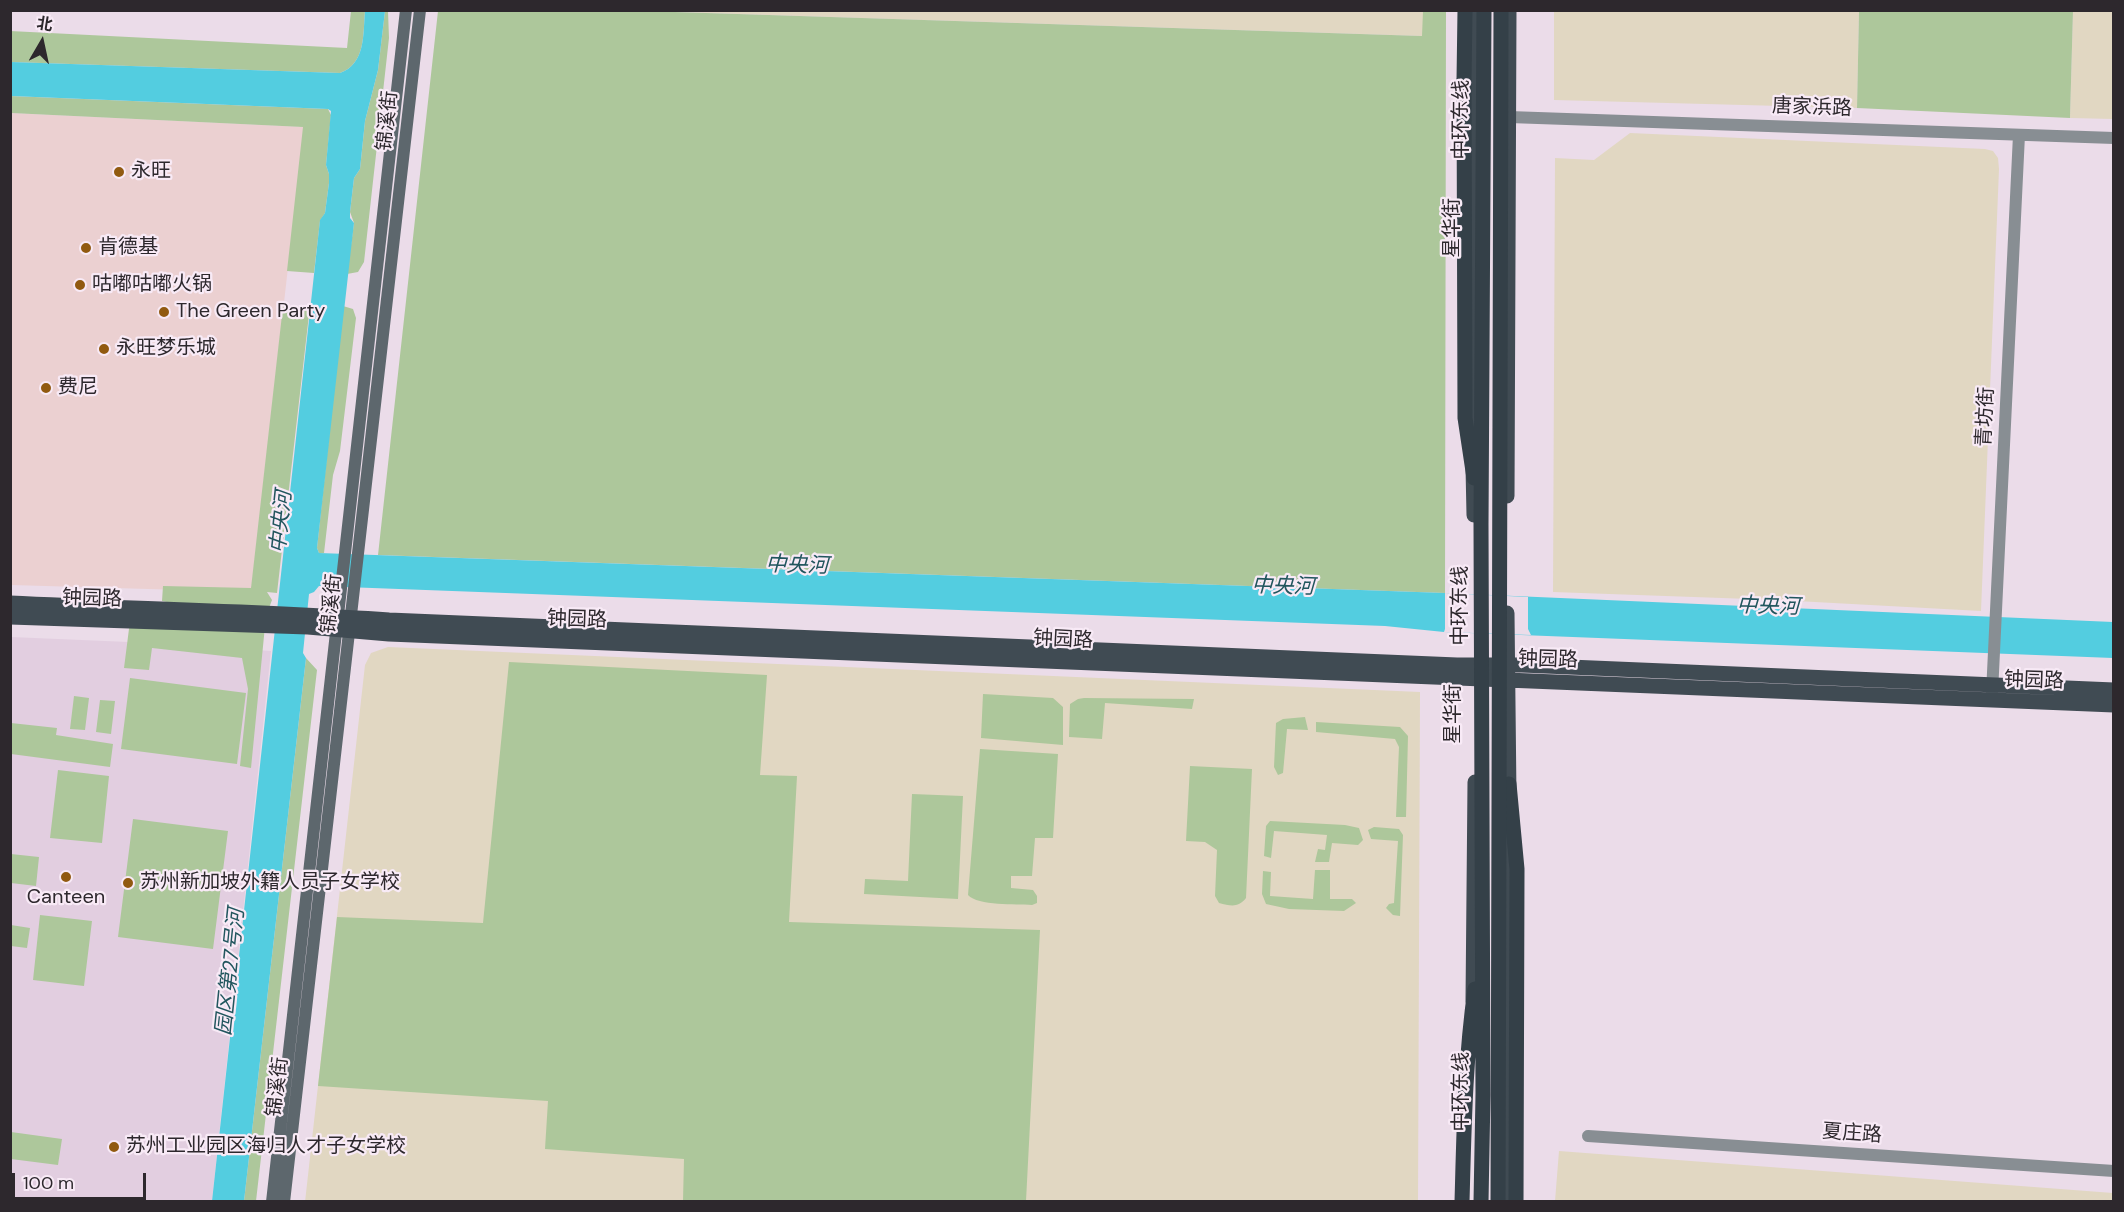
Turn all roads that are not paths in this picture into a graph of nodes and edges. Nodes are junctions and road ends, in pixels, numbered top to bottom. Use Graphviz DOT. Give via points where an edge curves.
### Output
graph roads {
  1 [pos="406,10"];
  2 [pos="420,10"];
  3 [pos="1465,10"];
  4 [pos="1475,10"];
  5 [pos="1484,10"];
  6 [pos="1501,10"];
  7 [pos="1509,10"];
  8 [pos="1509,117"];
  9 [pos="2019,135"];
  10 [pos="2114,138"];
  11 [pos="1481,524"];
  12 [pos="347,589"];
  13 [pos="10,603"];
  14 [pos="10,617"];
  15 [pos="270,619"];
  16 [pos="343,624"];
  17 [pos="1475,672"];
  18 [pos="1507,672"];
  19 [pos="2114,690"];
  20 [pos="1992,692"];
  21 [pos="2114,705"];
  22 [pos="1509,784"];
  23 [pos="1482,939"];
  24 [pos="1588,1136"];
  25 [pos="2114,1171"];
  26 [pos="272,1202"];
  27 [pos="284,1202"];
  28 [pos="1462,1202"];
  29 [pos="1469,1202"];
  30 [pos="1481,1202"];
  31 [pos="1498,1202"];
  32 [pos="1506,1202"];
  33 [pos="1516,1202"];
  1 -- 12 [label="main road, 锦溪街" via="345,553"];
  2 -- 12 [label="main road, 锦溪街" via="358,552"];
  3 -- 11 [label="highway, bridge" via="1465,418"];
  4 -- 17 [label="main road, 星华街" via="1472,417"];
  5 -- 11 [label="highway, 中环东线, bridge"];
  6 -- 31 [label="highway, 中环东线, bridge"];
  7 -- 8 [label="main road"];
  8 -- 9 [label="street, 唐家浜路"];
  8 -- 18 [label="main road"];
  9 -- 10 [label="street, 唐家浜路"];
  9 -- 20 [label="street, 青坊街"];
  11 -- 23 [label="highway, 中环东线, bridge"];
  12 -- 16 [label="main road, 锦溪街"];
  13 -- 15 [label="main road, 钟园路"];
  14 -- 15 [label="main road, 钟园路"];
  15 -- 16 [label="main road, 钟园路"];
  16 -- 17 [label="main road, 钟园路"];
  16 -- 26 [label="main road, 锦溪街"];
  16 -- 27 [label="main road, 锦溪街"];
  17 -- 18 [label="main road, 钟园路"];
  17 -- 29 [label="main road, 星华街"];
  18 -- 20 [label="main road, 钟园路"];
  18 -- 22 [label="main road"];
  19 -- 20 [label="main road, 钟园路"];
  20 -- 21 [label="main road, 钟园路"];
  22 -- 32 [label="main road"];
  22 -- 33 [label="highway" via="1517,868"];
  23 -- 28 [label="highway, bridge" via="1470,1027"];
  23 -- 30 [label="highway, 中环东线, bridge"];
  24 -- 25 [label="street, 夏庄路"];
}
